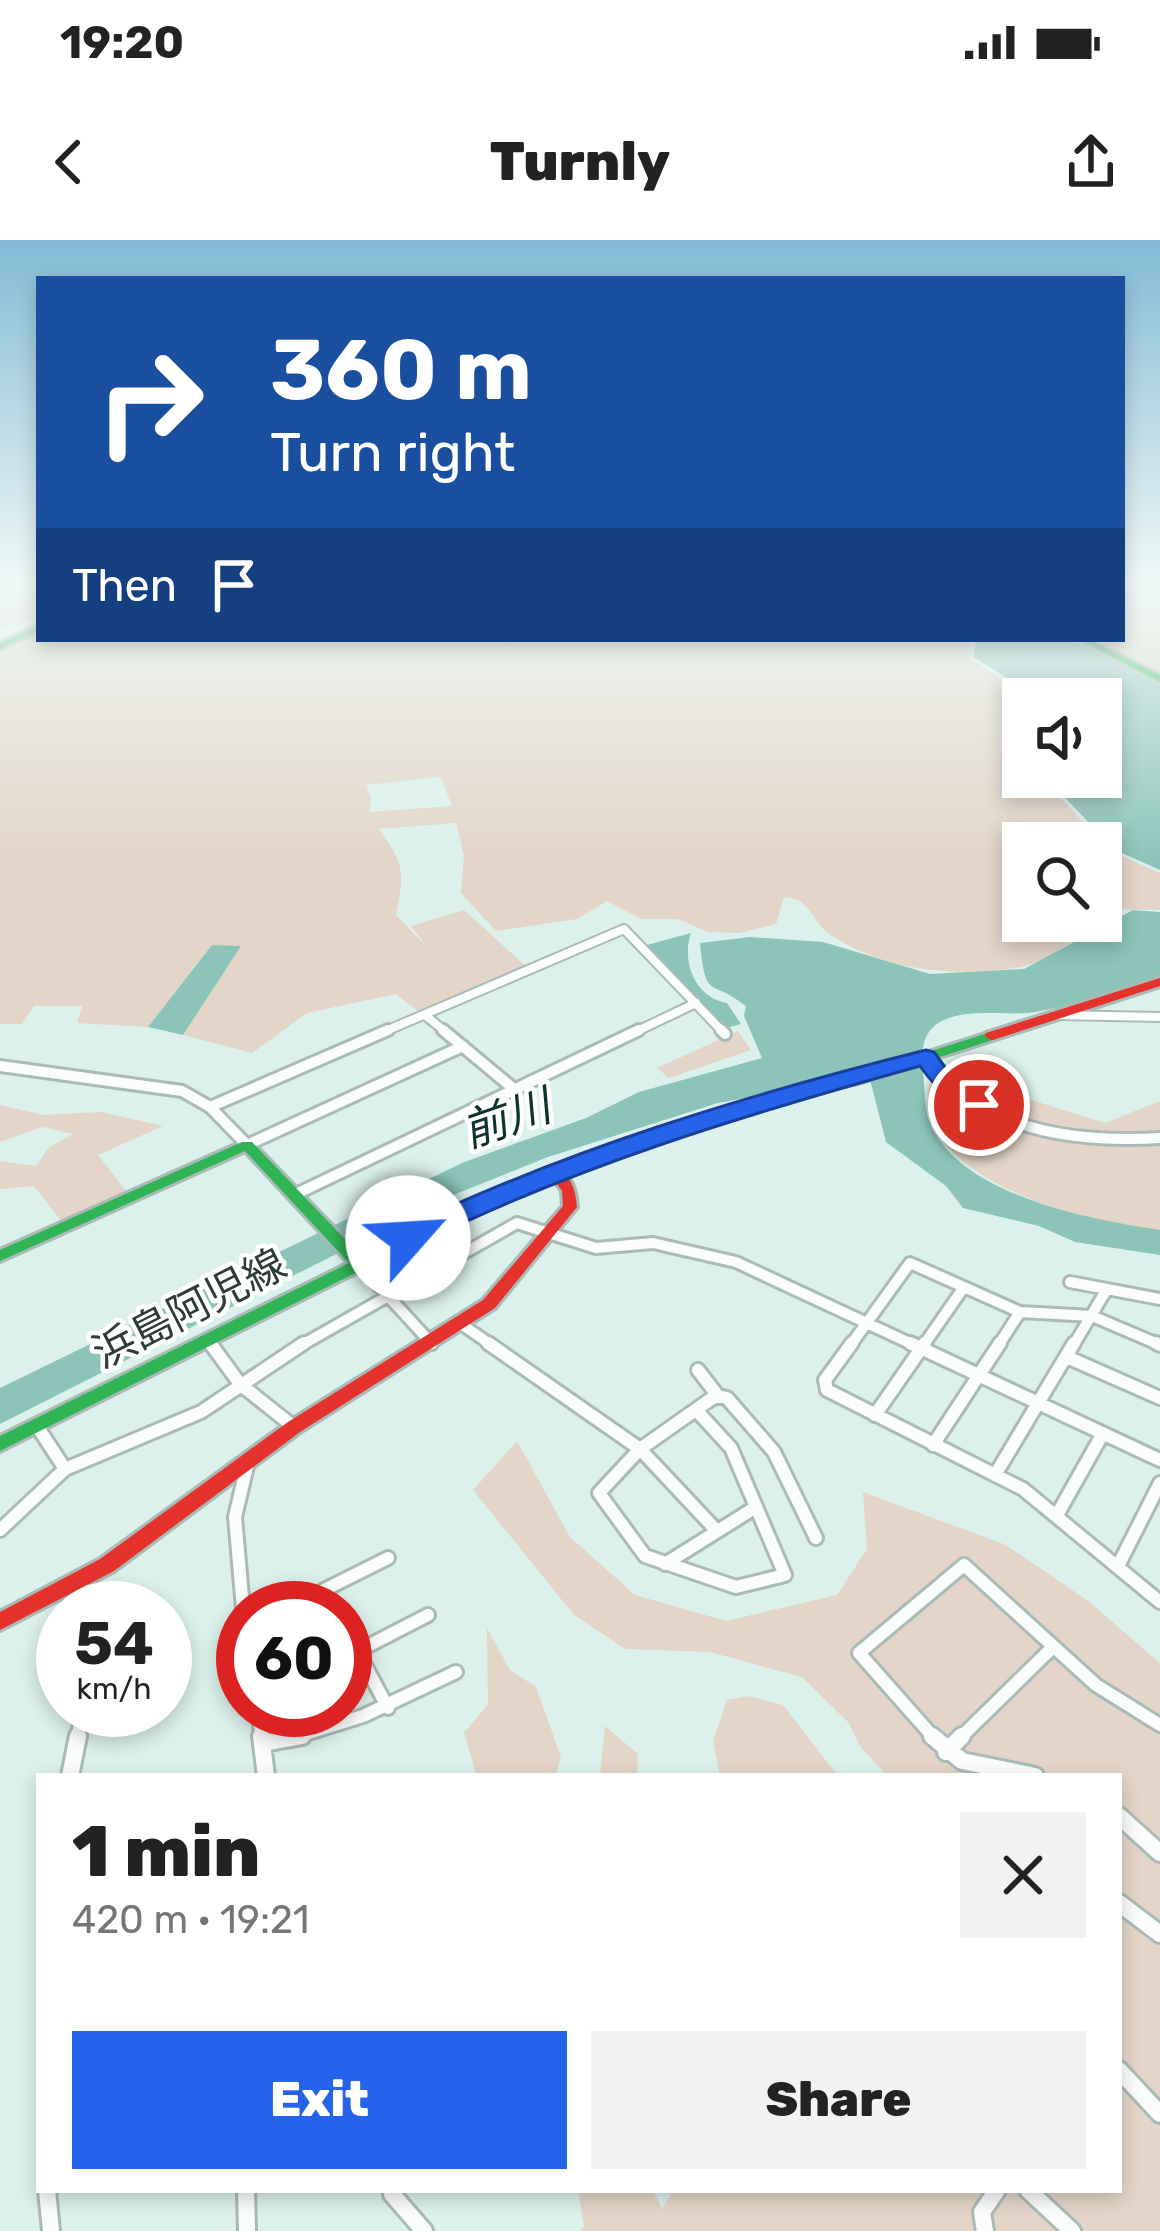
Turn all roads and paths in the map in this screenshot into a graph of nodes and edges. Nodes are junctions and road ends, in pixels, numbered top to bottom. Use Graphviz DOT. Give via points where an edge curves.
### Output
graph roads {
  1 [pos="1160,982"];
  2 [pos="696,1003"];
  3 [pos="1053,1015"];
  4 [pos="426,1016"];
  5 [pos="1160,1017"];
  6 [pos="724,1034"];
  7 [pos="464,1046"];
  8 [pos="924,1058"];
  9 [pos="0,1066"];
  10 [pos="514,1089"];
  11 [pos="210,1107"];
  12 [pos="1160,1138"];
  13 [pos="247,1144"];
  14 [pos="555,1172"];
  15 [pos="294,1195"];
  16 [pos="551,1235"];
  17 [pos="0,1256"];
  18 [pos="354,1259"];
  19 [pos="1070,1282"];
  20 [pos="964,1287"];
  21 [pos="1107,1289"];
  22 [pos="387,1294"];
  23 [pos="1160,1299"];
  24 [pos="1020,1312"];
  25 [pos="1092,1316"];
  26 [pos="864,1322"];
  27 [pos="461,1324"];
  28 [pos="207,1340"];
  29 [pos="432,1343"];
  30 [pos="1160,1345"];
  31 [pos="920,1349"];
  32 [pos="1067,1357"];
  33 [pos="698,1370"];
  34 [pos="977,1376"];
  35 [pos="240,1384"];
  36 [pos="718,1396"];
  37 [pos="1160,1398"];
  38 [pos="1040,1406"];
  39 [pos="695,1410"];
  40 [pos="875,1415"];
  41 [pos="37,1426"];
  42 [pos="294,1427"];
  43 [pos="1102,1435"];
  44 [pos="0,1444"];
  45 [pos="933,1444"];
  46 [pos="640,1449"];
  47 [pos="250,1459"];
  48 [pos="1160,1460"];
  49 [pos="65,1469"];
  50 [pos="995,1475"];
  51 [pos="1160,1483"];
  52 [pos="756,1507"];
  53 [pos="1058,1515"];
  54 [pos="0,1530"];
  55 [pos="717,1531"];
  56 [pos="816,1538"];
  57 [pos="388,1558"];
  58 [pos="665,1564"];
  59 [pos="1118,1566"];
  60 [pos="80,1580"];
  61 [pos="241,1581"];
  62 [pos="343,1581"];
  63 [pos="1160,1602"];
  64 [pos="428,1615"];
  65 [pos="0,1622"];
  66 [pos="372,1644"];
  67 [pos="1053,1647"];
  68 [pos="456,1672"];
  69 [pos="372,1678"];
  70 [pos="388,1708"];
  71 [pos="1160,1725"];
  72 [pos="78,1737"];
  73 [pos="263,1737"];
  74 [pos="264,1743"];
  75 [pos="946,1752"];
  76 [pos="71,1773"];
  77 [pos="266,1773"];
  78 [pos="1019,1773"];
  79 [pos="1122,1819"];
  80 [pos="1160,1853"];
  81 [pos="1122,1905"];
  82 [pos="1160,1934"];
  83 [pos="1122,2073"];
  84 [pos="1160,2114"];
  85 [pos="47,2193"];
  86 [pos="246,2193"];
  87 [pos="393,2193"];
  88 [pos="992,2193"];
  89 [pos="1031,2193"];
  90 [pos="51,2231"];
  91 [pos="247,2231"];
  92 [pos="424,2231"];
  93 [pos="985,2231"];
  94 [pos="1072,2231"];
  1 -- 3 [label="main road, 浜島阿児線"];
  2 -- 4 [label="street" via="624,929"];
  2 -- 6 [label="street"];
  2 -- 10 [label="street"];
  3 -- 5 [label="street"];
  3 -- 8 [label="main road, 浜島阿児線"];
  4 -- 7 [label="street"];
  4 -- 11 [label="street"];
  7 -- 10 [label="street"];
  7 -- 13 [label="street"];
  8 -- 12 [label="street" via="964,1098 1050,1135"];
  8 -- 14 [label="main road, 浜島阿児線"];
  9 -- 11 [label="street" via="170,1088"];
  10 -- 15 [label="street"];
  11 -- 13 [label="street"];
  13 -- 15 [label="main road"];
  13 -- 17 [label="main road"];
  14 -- 16 [label="main road" via="572,1196"];
  14 -- 18 [label="main road, 浜島阿児線"];
  15 -- 18 [label="main road"];
  16 -- 22 [label="street" via="518,1223"];
  16 -- 26 [label="street" via="596,1248 653,1243 696,1250"];
  16 -- 27 [label="main road"];
  18 -- 22 [label="street"];
  18 -- 28 [label="main road, 浜島阿児線"];
  19 -- 21 [label="street"];
  20 -- 24 [label="street"];
  20 -- 26 [label="street" via="910,1263"];
  20 -- 31 [label="street"];
  21 -- 23 [label="street"];
  21 -- 25 [label="street"];
  22 -- 29 [label="street"];
  22 -- 35 [label="street"];
  24 -- 25 [label="street"];
  24 -- 34 [label="street"];
  25 -- 30 [label="street"];
  25 -- 32 [label="street"];
  26 -- 31 [label="street"];
  26 -- 40 [label="street" via="825,1380 827,1390"];
  27 -- 29 [label="main road"];
  27 -- 46 [label="street"];
  28 -- 35 [label="street"];
  28 -- 41 [label="main road, 浜島阿児線"];
  29 -- 42 [label="main road"];
  31 -- 34 [label="street"];
  31 -- 40 [label="street"];
  32 -- 37 [label="street"];
  32 -- 38 [label="street"];
  33 -- 36 [label="street"];
  34 -- 38 [label="street"];
  34 -- 45 [label="street"];
  35 -- 42 [label="street"];
  35 -- 49 [label="street" via="201,1412"];
  36 -- 39 [label="street"];
  36 -- 56 [label="street" via="774,1453"];
  38 -- 43 [label="street"];
  38 -- 50 [label="street"];
  39 -- 46 [label="street"];
  39 -- 52 [label="street" via="731,1448"];
  40 -- 45 [label="street"];
  41 -- 44 [label="main road, 浜島阿児線"];
  41 -- 49 [label="street"];
  42 -- 47 [label="main road"];
  43 -- 48 [label="street"];
  43 -- 53 [label="street"];
  45 -- 50 [label="street"];
  46 -- 55 [label="street"];
  46 -- 58 [label="street" via="598,1493 645,1556"];
  47 -- 60 [label="main road"];
  47 -- 61 [label="street" via="235,1517"];
  49 -- 54 [label="street"];
  50 -- 53 [label="street"];
  51 -- 59 [label="street"];
  52 -- 55 [label="street"];
  52 -- 58 [label="street" via="785,1575 736,1587"];
  53 -- 59 [label="street"];
  55 -- 58 [label="street"];
  57 -- 62 [label="street"];
  59 -- 63 [label="street"];
  60 -- 65 [label="main road"];
  64 -- 66 [label="street"];
  67 -- 71 [label="street"];
  67 -- 75 [label="street"];
  67 -- 75 [label="street" via="964,1565 859,1653"];
  68 -- 70 [label="street"];
  69 -- 70 [label="street"];
  70 -- 74 [label="street"];
  72 -- 76 [label="street"];
  73 -- 74 [label="street"];
  74 -- 77 [label="street"];
  75 -- 78 [label="street"];
  79 -- 80 [label="street"];
  81 -- 82 [label="street"];
  83 -- 84 [label="street"];
  85 -- 90 [label="street"];
  86 -- 91 [label="street"];
  87 -- 92 [label="street"];
  88 -- 93 [label="street" via="982,2212"];
  89 -- 94 [label="street"];
}
